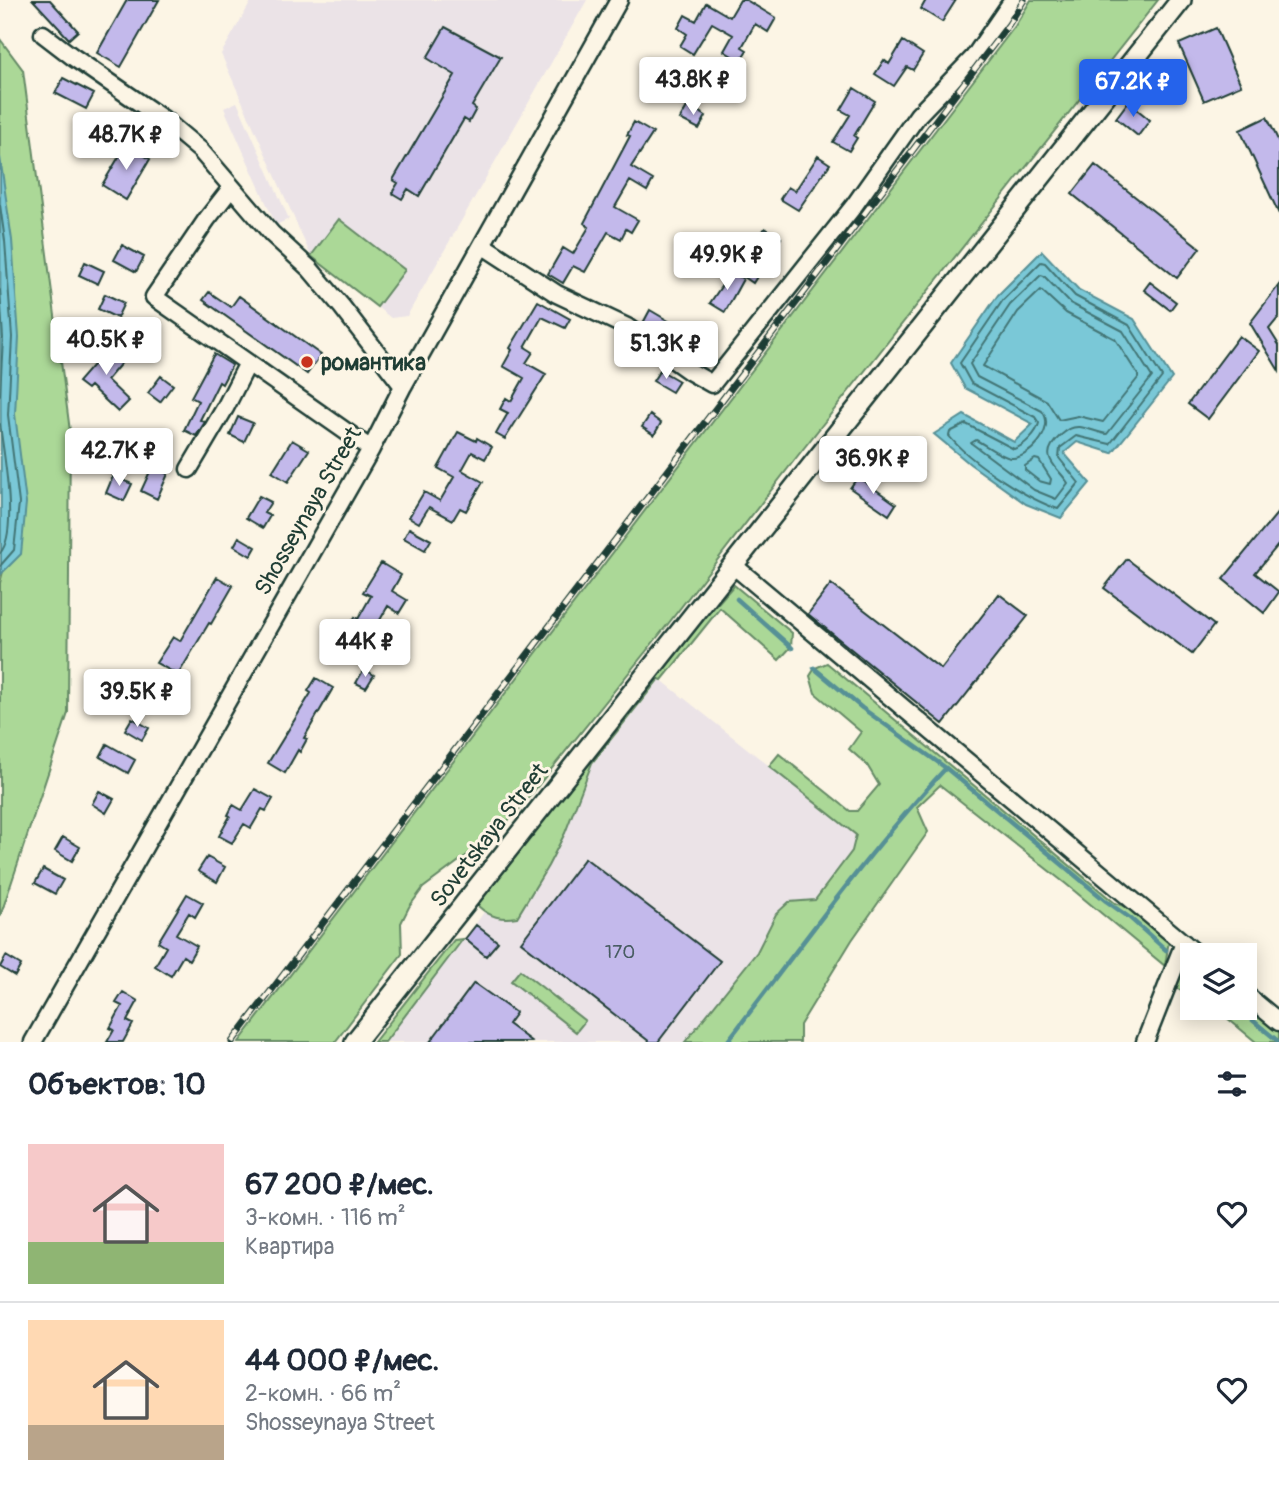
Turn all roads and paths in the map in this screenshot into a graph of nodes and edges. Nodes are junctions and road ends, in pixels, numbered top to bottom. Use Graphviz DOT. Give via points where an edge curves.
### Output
graph roads {
  1 [pos="620,0"];
  2 [pos="1013,0"];
  3 [pos="1181,0"];
  4 [pos="43,34"];
  5 [pos="232,187"];
  6 [pos="482,245"];
  7 [pos="248,363"];
  8 [pos="402,386"];
  9 [pos="371,449"];
  10 [pos="188,469"];
  11 [pos="733,565"];
  12 [pos="1184,943"];
  13 [pos="1180,953"];
  14 [pos="1257,1004"];
  15 [pos="1279,1022"];
  16 [pos="33,1042"];
  17 [pos="355,1042"];
  18 [pos="1146,1042"];
  1 -- 6 [label="street, Shosseynaya Street"];
  2 -- 6 [label="street" via="974,57 918,116 853,207 712,384 626,327 557,294"];
  3 -- 11 [label="main road, Sovetskaya Street"];
  4 -- 5 [label="street" via="163,119 200,150"];
  5 -- 7 [label="street" via="154,298"];
  5 -- 8 [label="street" via="326,288"];
  6 -- 8 [label="street, Shosseynaya Street"];
  7 -- 9 [label="street"];
  7 -- 10 [label="street"];
  8 -- 9 [label="street, Shosseynaya Street"];
  9 -- 16 [label="street, Shosseynaya Street"];
  11 -- 12 [label="street"];
  11 -- 17 [label="main road, Sovetskaya Street"];
  13 -- 18 [label="street"];
  14 -- 15 [label="street"];
}
